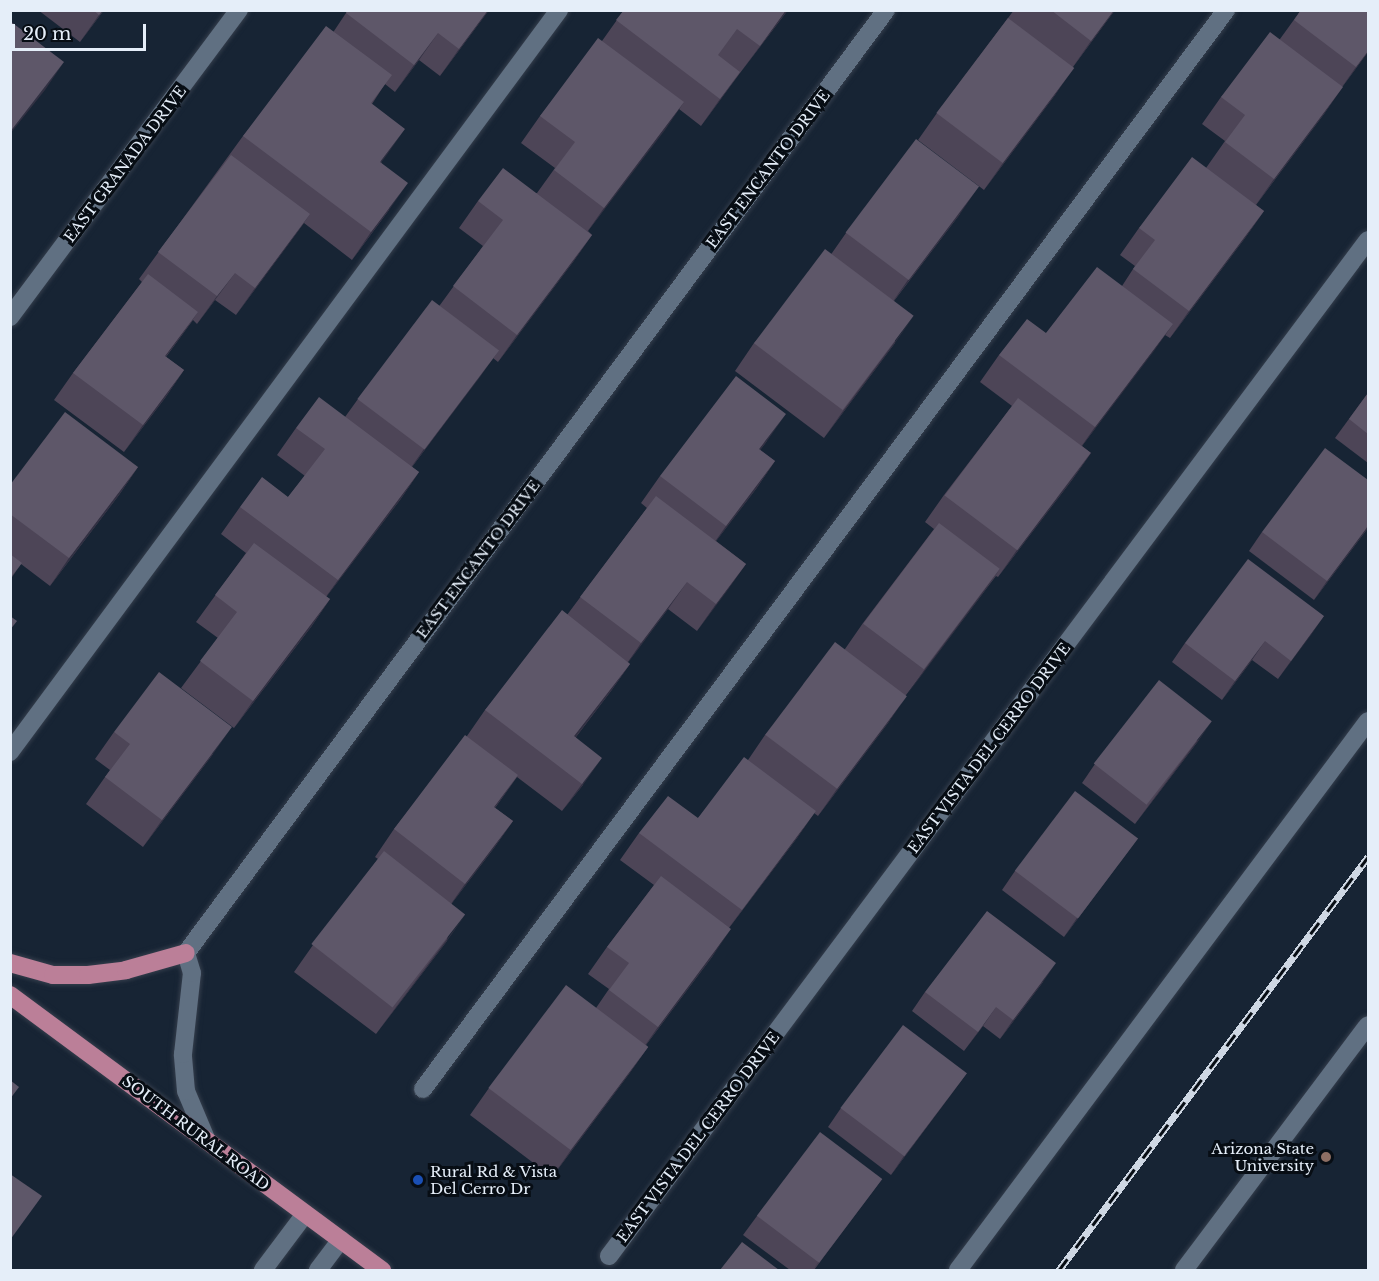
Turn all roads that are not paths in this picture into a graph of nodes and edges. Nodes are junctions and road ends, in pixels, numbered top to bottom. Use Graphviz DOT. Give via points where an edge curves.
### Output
graph roads {
  1 [pos="239,10"];
  2 [pos="559,10"];
  3 [pos="1226,10"];
  4 [pos="885,11"];
  5 [pos="1368,240"];
  6 [pos="10,317"];
  7 [pos="1368,721"];
  8 [pos="10,752"];
  9 [pos="186,952"];
  10 [pos="10,963"];
  11 [pos="10,994"];
  12 [pos="1368,1025"];
  13 [pos="423,1089"];
  14 [pos="207,1141"];
  15 [pos="305,1214"];
  16 [pos="341,1240"];
  17 [pos="609,1256"];
  18 [pos="263,1270"];
  19 [pos="318,1270"];
  20 [pos="382,1270"];
  21 [pos="958,1270"];
  22 [pos="1184,1270"];
  1 -- 6 [label="street, EAST GRANADA DRIVE"];
  2 -- 8 [label="street"];
  3 -- 13 [label="street"];
  4 -- 9 [label="street, EAST ENCANTO DRIVE"];
  5 -- 17 [label="street, EAST VISTA DEL CERRO DRIVE"];
  7 -- 21 [label="street"];
  9 -- 10 [label="main road" via="88,975 53,975"];
  9 -- 14 [label="street" via="192,973 183,1054 186,1091"];
  11 -- 14 [label="main road, SOUTH RURAL ROAD"];
  12 -- 22 [label="street"];
  14 -- 15 [label="main road, SOUTH RURAL ROAD"];
  15 -- 16 [label="main road, SOUTH RURAL ROAD"];
  15 -- 18 [label="street"];
  16 -- 19 [label="street"];
  16 -- 20 [label="main road, SOUTH RURAL ROAD"];
}
